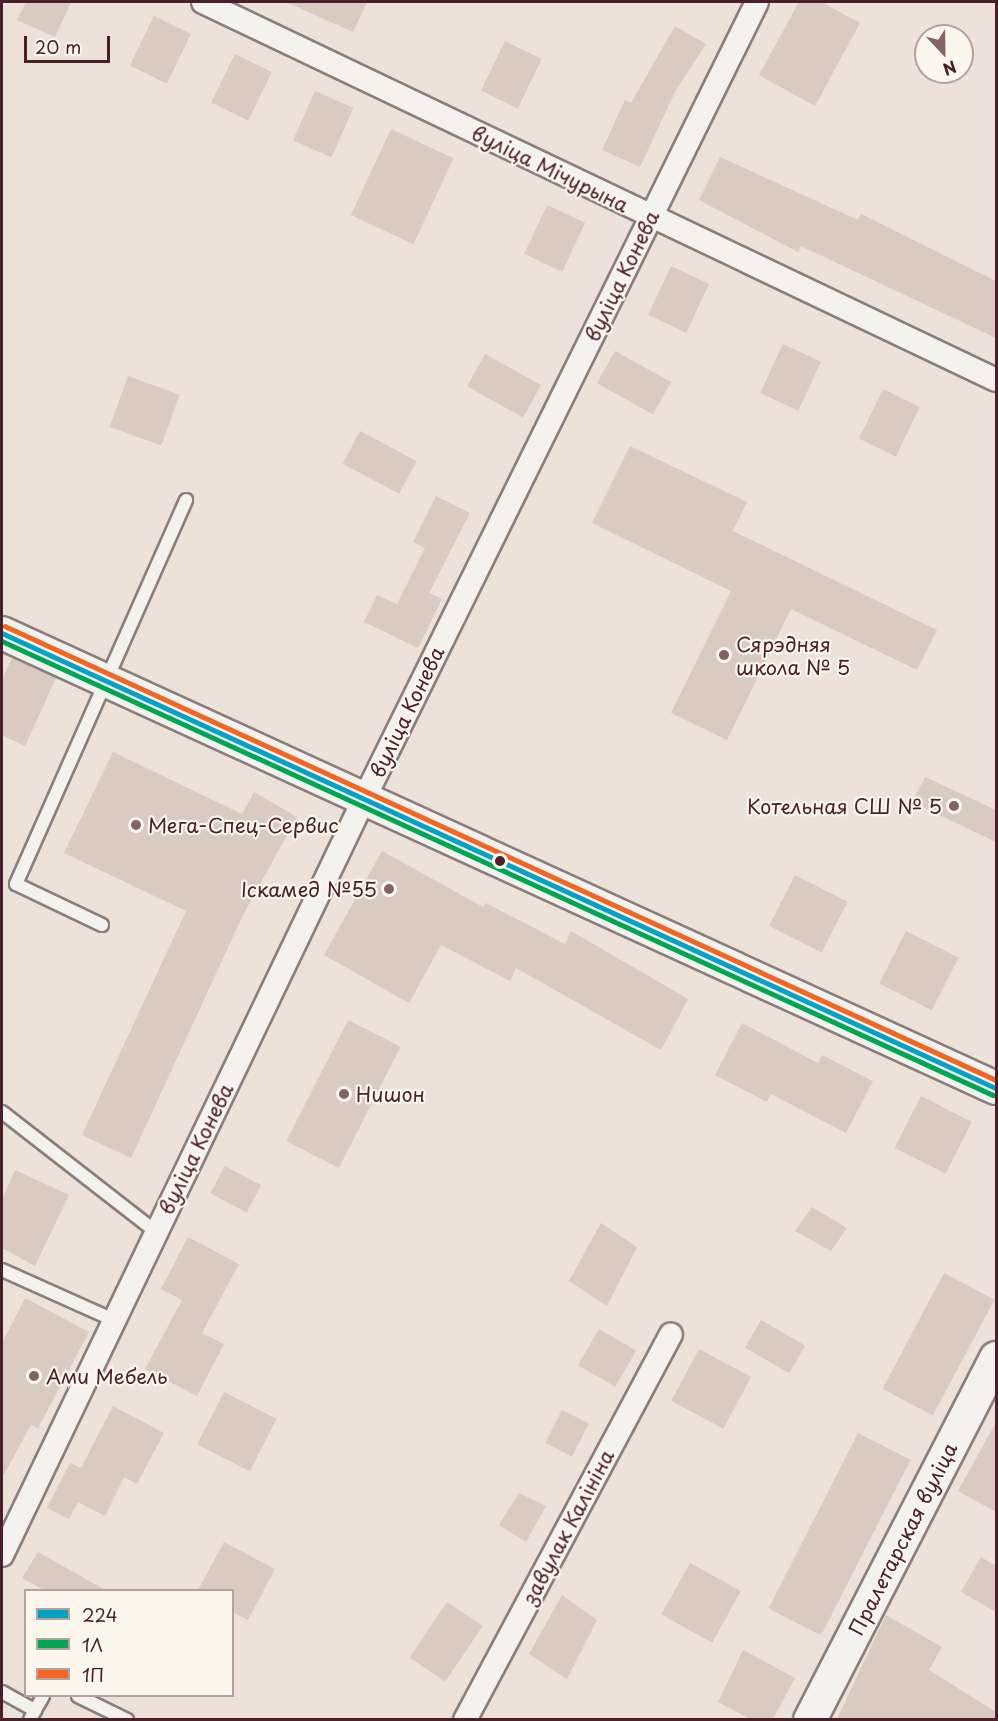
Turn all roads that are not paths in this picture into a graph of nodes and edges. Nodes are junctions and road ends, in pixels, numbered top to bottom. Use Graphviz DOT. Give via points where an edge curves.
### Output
graph roads {
  1 [pos="203,2"];
  2 [pos="757,2"];
  3 [pos="651,217"];
  4 [pos="996,380"];
  5 [pos="186,501"];
  6 [pos="2,633"];
  7 [pos="107,681"];
  8 [pos="365,797"];
  9 [pos="102,925"];
  10 [pos="996,1088"];
  11 [pos="2,1112"];
  12 [pos="156,1232"];
  13 [pos="2,1270"];
  14 [pos="114,1320"];
  15 [pos="671,1335"];
  16 [pos="996,1358"];
  17 [pos="2,1555"];
  18 [pos="2,1692"];
  19 [pos="42,1697"];
  20 [pos="82,1697"];
  21 [pos="32,1715"];
  22 [pos="127,1719"];
  23 [pos="465,1719"];
  24 [pos="810,1719"];
  1 -- 3 [label="street, вуліца Мічурына"];
  2 -- 3 [label="street, вуліца Конева"];
  3 -- 4 [label="street, вуліца Мічурына"];
  3 -- 8 [label="street, вуліца Конева"];
  5 -- 7 [label="lane"];
  6 -- 7 [label="street"];
  7 -- 8 [label="street"];
  7 -- 9 [label="lane" via="16,884"];
  8 -- 10 [label="street"];
  8 -- 12 [label="street, вуліца Конева"];
  11 -- 12 [label="lane"];
  12 -- 14 [label="street, вуліца Конева"];
  13 -- 14 [label="lane"];
  14 -- 17 [label="street, вуліца Конева"];
  15 -- 23 [label="street, завулак Калініна"];
  16 -- 24 [label="street, Пралетарская вуліца"];
  18 -- 21 [label="lane"];
  19 -- 21 [label="lane"];
  20 -- 22 [label="lane"];
}
